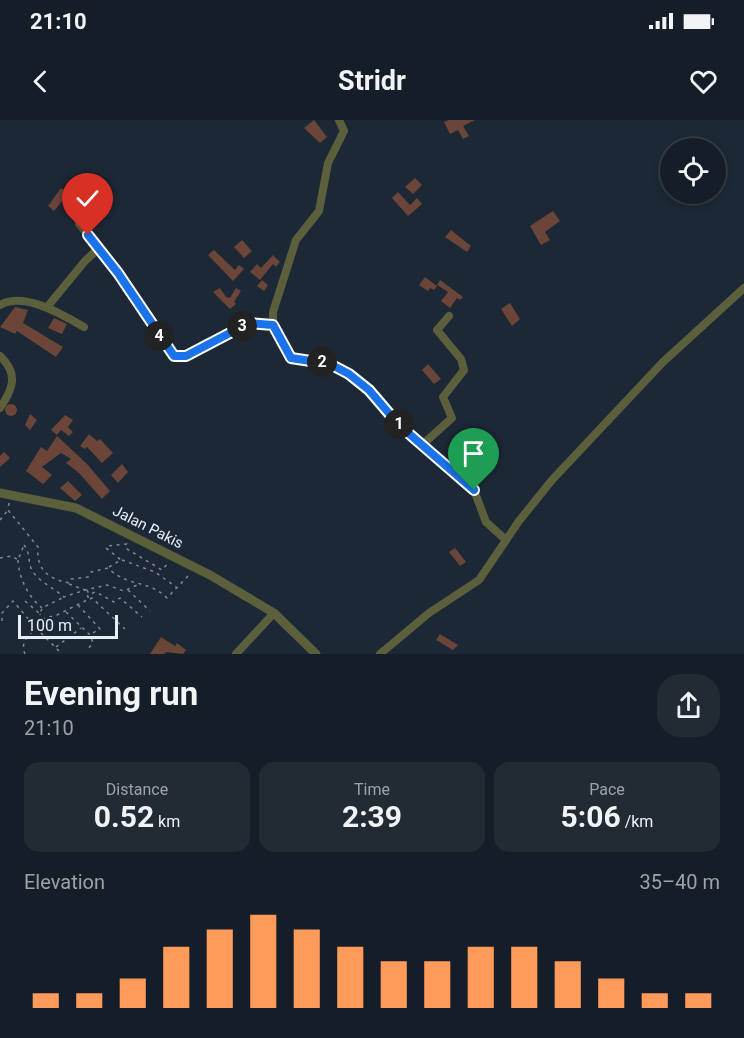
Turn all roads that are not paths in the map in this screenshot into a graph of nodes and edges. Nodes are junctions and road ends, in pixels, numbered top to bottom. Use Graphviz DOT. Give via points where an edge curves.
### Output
graph roads {
  1 [pos="339,120"];
  2 [pos="79,224"];
  3 [pos="99,249"];
  4 [pos="744,288"];
  5 [pos="0,305"];
  6 [pos="48,306"];
  7 [pos="449,316"];
  8 [pos="273,325"];
  9 [pos="84,327"];
  10 [pos="0,356"];
  11 [pos="0,408"];
  12 [pos="422,445"];
  13 [pos="4,494"];
  14 [pos="506,540"];
  15 [pos="274,613"];
  16 [pos="236,654"];
  17 [pos="316,654"];
  18 [pos="380,654"];
  1 -- 8 [label="street" via="344,131 328,163 322,202 315,219 296,240 273,312"];
  2 -- 3 [label="street"];
  3 -- 6 [label="street"];
  3 -- 8 [label="street" via="175,357 186,356 249,323"];
  4 -- 14 [label="street" via="628,396 544,488"];
  5 -- 6 [label="street" via="12,301"];
  6 -- 9 [label="street"];
  7 -- 12 [label="street" via="437,330 461,359 464,370 443,397 452,418"];
  8 -- 12 [label="street" via="291,358 330,364 349,374"];
  10 -- 11 [label="street" via="12,370 13,384"];
  12 -- 14 [label="street" via="474,490 486,522"];
  13 -- 15 [label="street, Jalan Pakis" via="76,508 243,592"];
  14 -- 18 [label="street" via="479,580 429,613"];
  15 -- 16 [label="street"];
  15 -- 17 [label="street, Jalan Pakis"];
}
